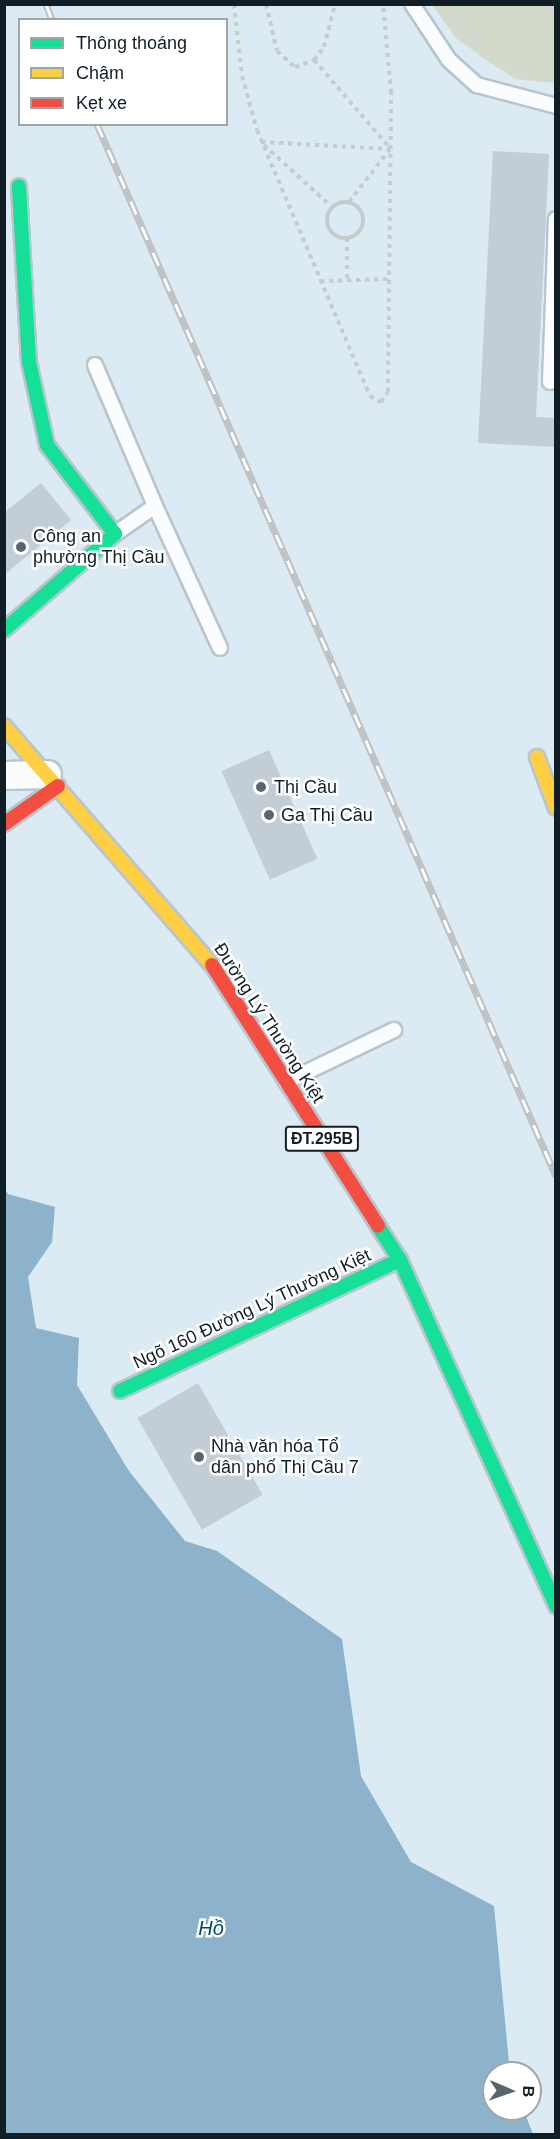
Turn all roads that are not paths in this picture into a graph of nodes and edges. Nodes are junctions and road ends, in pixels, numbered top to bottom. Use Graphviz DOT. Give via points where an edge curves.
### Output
graph roads {
  1 [pos="412,4"];
  2 [pos="555,106"];
  3 [pos="19,186"];
  4 [pos="555,219"];
  5 [pos="95,364"];
  6 [pos="550,382"];
  7 [pos="155,506"];
  8 [pos="115,534"];
  9 [pos="4,630"];
  10 [pos="220,648"];
  11 [pos="4,726"];
  12 [pos="537,757"];
  13 [pos="4,775"];
  14 [pos="52,780"];
  15 [pos="555,808"];
  16 [pos="4,824"];
  17 [pos="394,1030"];
  18 [pos="286,1082"];
  19 [pos="400,1260"];
  20 [pos="120,1391"];
  21 [pos="555,1606"];
  1 -- 2 [label="lane" via="448,60 477,85"];
  3 -- 8 [label="main road" via="27,261 29,362 47,445"];
  4 -- 6 [label="lane"];
  5 -- 7 [label="lane"];
  7 -- 8 [label="lane"];
  7 -- 10 [label="lane"];
  8 -- 9 [label="main road"];
  11 -- 14 [label="main road, Đường Lý Thường Kiệt / ĐT.295B"];
  12 -- 15 [label="main road"];
  13 -- 14 [label="street"];
  14 -- 16 [label="main road"];
  14 -- 18 [label="main road, Đường Lý Thường Kiệt / ĐT.295B" via="206,956"];
  17 -- 18 [label="lane"];
  18 -- 19 [label="main road, Đường Lý Thường Kiệt / ĐT.295B"];
  19 -- 20 [label="main road, Ngõ 160 Đường Lý Thường Kiệt"];
  19 -- 21 [label="main road, Đường Lý Thường Kiệt / ĐT.295B"];
}
